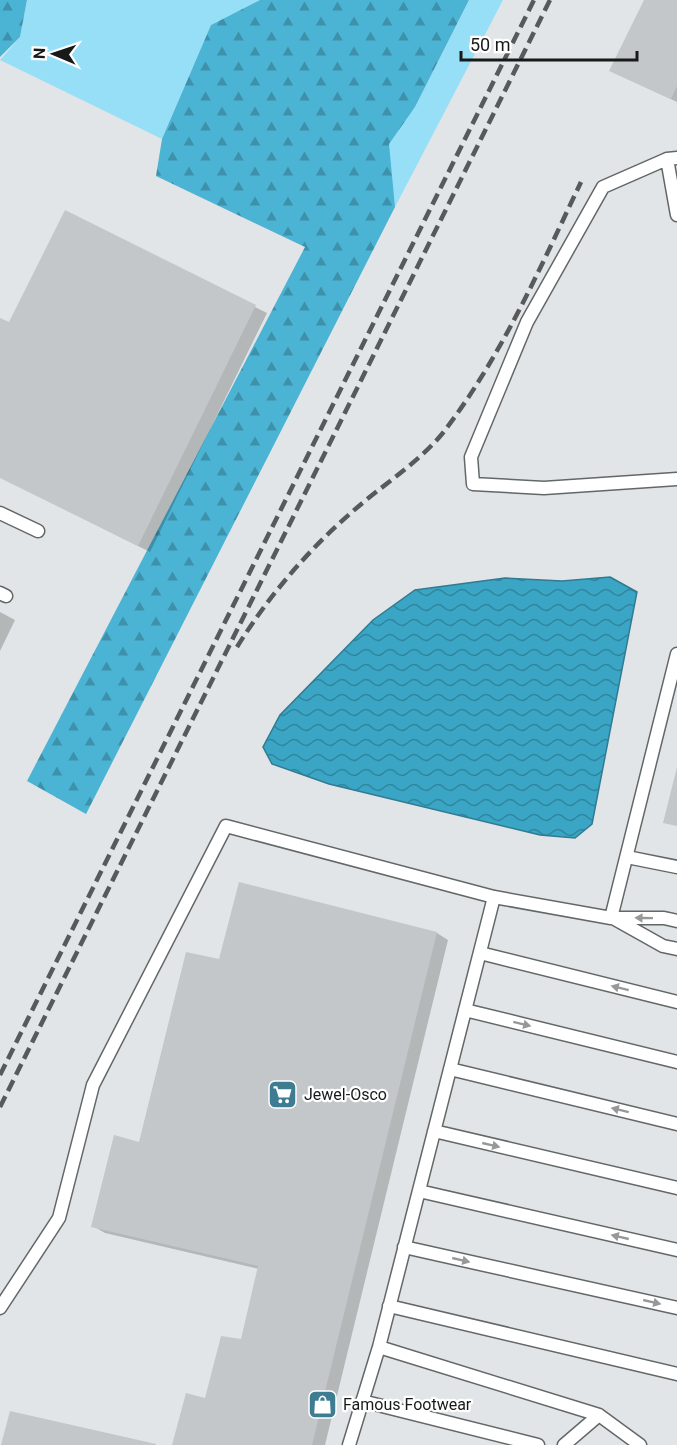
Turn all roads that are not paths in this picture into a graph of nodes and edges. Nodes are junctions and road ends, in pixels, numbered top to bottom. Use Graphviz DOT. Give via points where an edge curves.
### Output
graph roads {
  1 [pos="672,158"];
  2 [pos="677,215"];
  3 [pos="677,479"];
  4 [pos="0,513"];
  5 [pos="38,531"];
  6 [pos="677,654"];
  7 [pos="627,856"];
  8 [pos="677,867"];
  9 [pos="494,897"];
  10 [pos="612,918"];
  11 [pos="677,921"];
  12 [pos="677,949"];
  13 [pos="480,953"];
  14 [pos="677,1002"];
  15 [pos="465,1010"];
  16 [pos="677,1062"];
  17 [pos="450,1069"];
  18 [pos="677,1124"];
  19 [pos="434,1131"];
  20 [pos="677,1188"];
  21 [pos="419,1191"];
  22 [pos="404,1247"];
  23 [pos="677,1250"];
  24 [pos="389,1306"];
  25 [pos="0,1308"];
  26 [pos="677,1308"];
  27 [pos="379,1347"];
  28 [pos="677,1374"];
  29 [pos="362,1401"];
  30 [pos="599,1415"];
  31 [pos="349,1445"];
  32 [pos="538,1445"];
  33 [pos="564,1445"];
  34 [pos="640,1445"];
  1 -- 2 [label="lane"];
  1 -- 3 [label="lane" via="603,187 527,322 471,457 473,483 544,488"];
  4 -- 5 [label="lane"];
  6 -- 7 [label="lane"];
  7 -- 8 [label="lane"];
  7 -- 10 [label="lane"];
  9 -- 10 [label="lane"];
  9 -- 13 [label="lane"];
  9 -- 25 [label="lane" via="226,826 93,1085 59,1218"];
  11 -- 10 [label="lane, one-way"];
  10 -- 12 [label="lane" via="663,946"];
  14 -- 13 [label="lane, one-way"];
  13 -- 15 [label="lane"];
  15 -- 16 [label="lane, one-way"];
  15 -- 17 [label="lane"];
  18 -- 17 [label="lane, one-way"];
  17 -- 19 [label="lane"];
  19 -- 20 [label="lane, one-way"];
  19 -- 21 [label="lane"];
  21 -- 22 [label="lane"];
  23 -- 21 [label="lane, one-way"];
  22 -- 24 [label="lane"];
  22 -- 26 [label="lane, one-way"];
  24 -- 27 [label="lane"];
  24 -- 28 [label="lane"];
  27 -- 29 [label="lane"];
  27 -- 30 [label="lane"];
  29 -- 31 [label="lane"];
  29 -- 32 [label="lane"];
  30 -- 33 [label="lane"];
  30 -- 34 [label="lane"];
}
